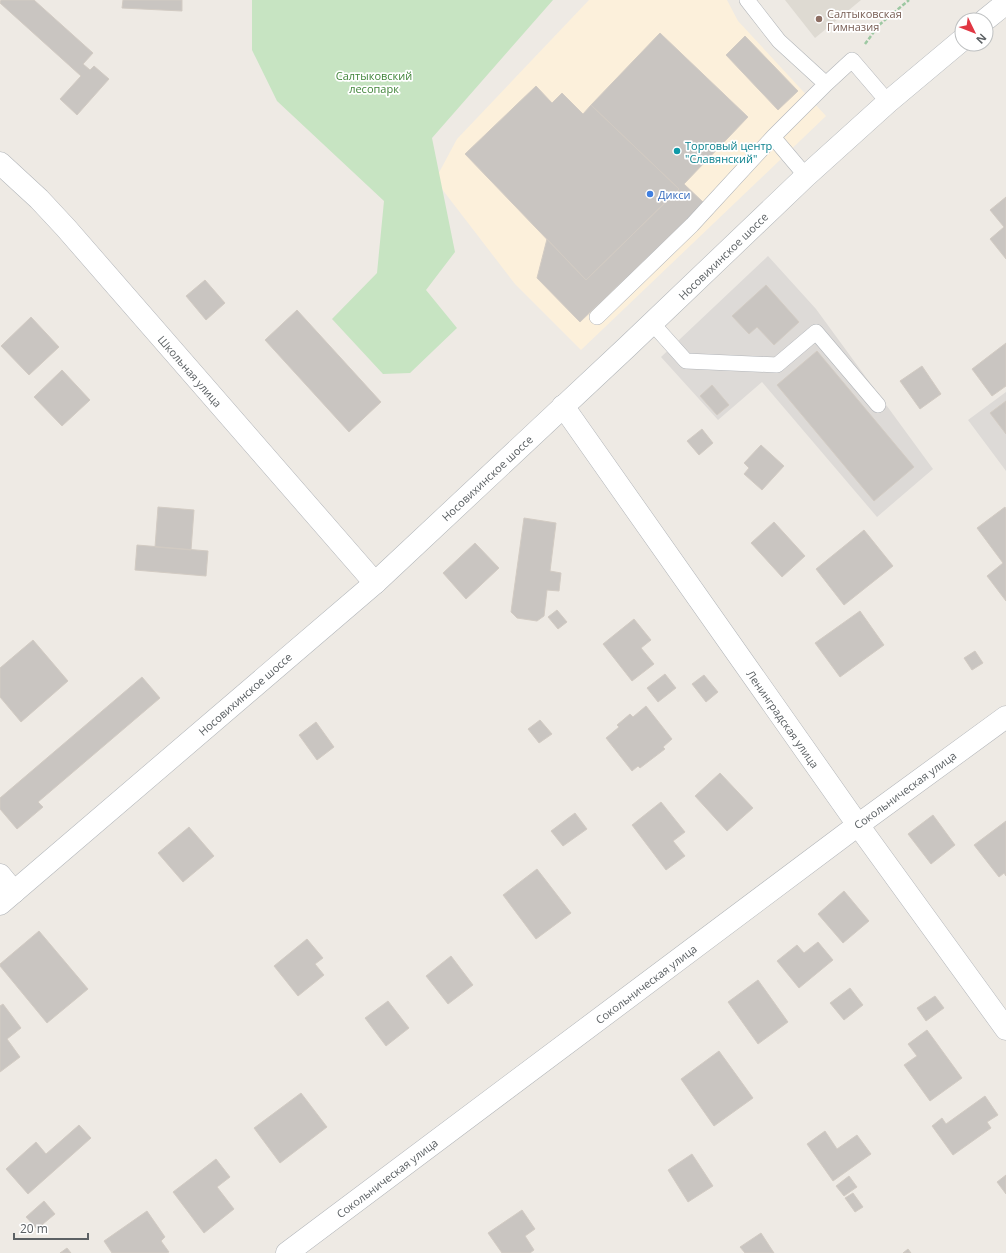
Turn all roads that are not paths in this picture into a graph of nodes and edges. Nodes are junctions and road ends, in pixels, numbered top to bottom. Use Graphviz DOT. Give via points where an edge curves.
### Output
graph roads {
  1 [pos="747,0"];
  2 [pos="1006,3"];
  3 [pos="994,13"];
  4 [pos="954,47"];
  5 [pos="826,84"];
  6 [pos="888,102"];
  7 [pos="773,137"];
  8 [pos="0,163"];
  9 [pos="806,176"];
  10 [pos="597,317"];
  11 [pos="652,323"];
  12 [pos="878,405"];
  13 [pos="563,406"];
  14 [pos="375,583"];
  15 [pos="1006,717"];
  16 [pos="858,825"];
  17 [pos="0,875"];
  18 [pos="7,898"];
  19 [pos="1006,1029"];
  20 [pos="287,1253"];
  1 -- 5 [label="lane" via="779,41"];
  2 -- 3 [label="street"];
  4 -- 6 [label="street, Носовихинское шоссе"];
  5 -- 6 [label="lane" via="852,60"];
  5 -- 7 [label="lane"];
  6 -- 9 [label="street, Носовихинское шоссе"];
  7 -- 9 [label="lane"];
  7 -- 10 [label="lane" via="692,225"];
  8 -- 14 [label="street, Школьная улица" via="66,228"];
  9 -- 11 [label="street, Носовихинское шоссе"];
  11 -- 12 [label="lane" via="686,361 777,365 816,332"];
  11 -- 13 [label="street, Носовихинское шоссе"];
  13 -- 14 [label="street, Носовихинское шоссе"];
  13 -- 16 [label="street, Ленинградская улица"];
  14 -- 18 [label="street, Носовихинское шоссе"];
  15 -- 16 [label="street, Сокольническая улица"];
  16 -- 19 [label="street, Ленинградская улица"];
  16 -- 20 [label="street, Сокольническая улица"];
  17 -- 18 [label="street"];
}
